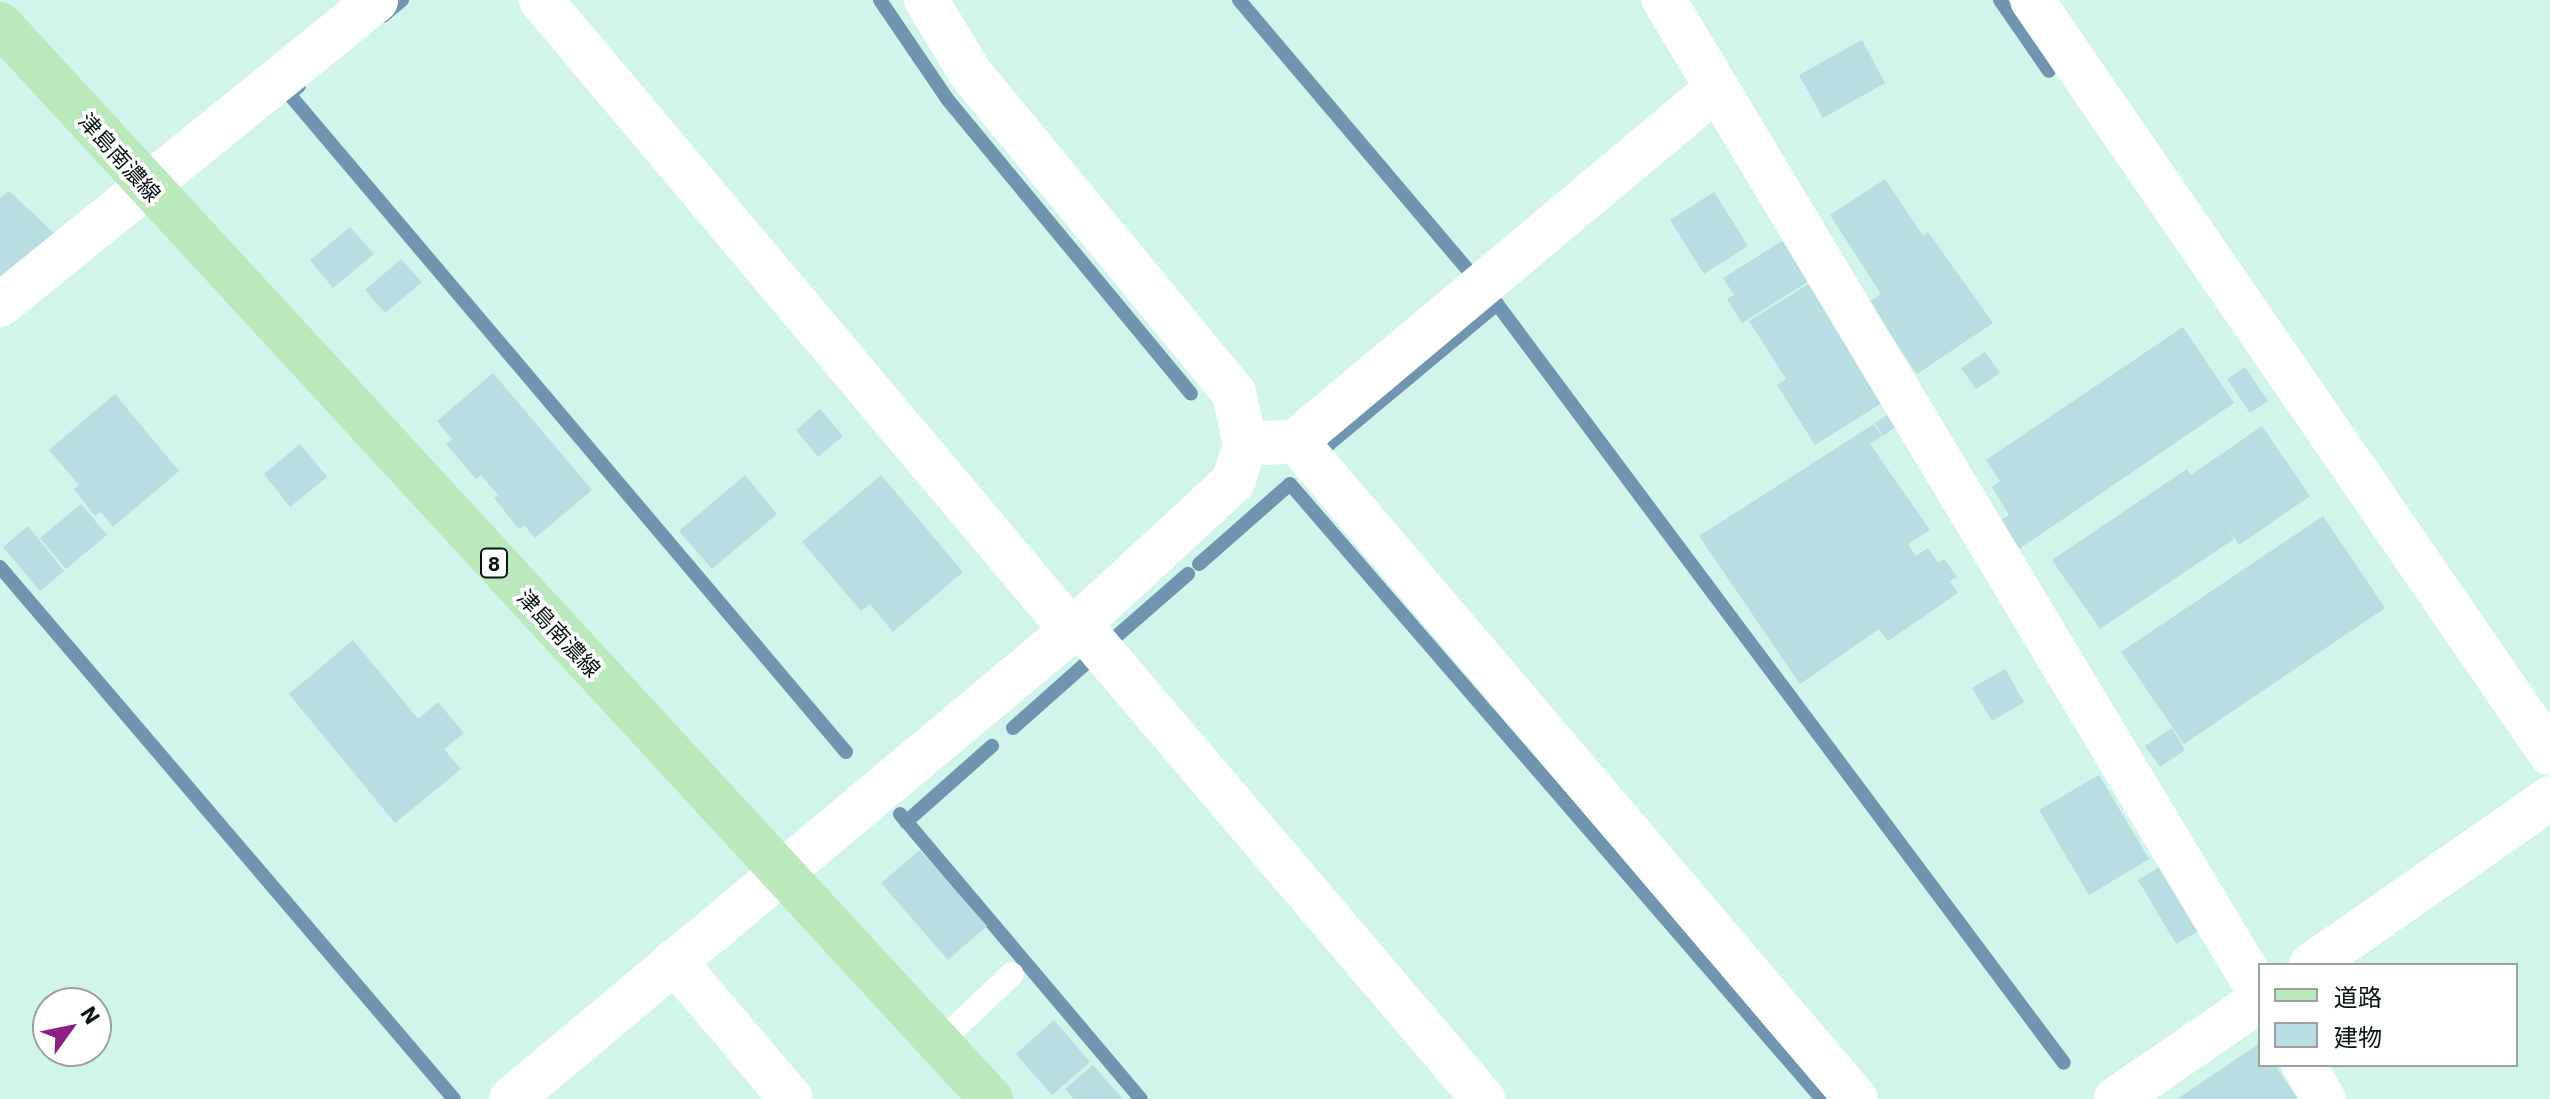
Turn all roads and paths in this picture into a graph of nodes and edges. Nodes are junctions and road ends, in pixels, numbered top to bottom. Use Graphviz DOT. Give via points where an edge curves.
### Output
graph roads {
  1 [pos="376,0"];
  2 [pos="541,0"];
  3 [pos="926,0"];
  4 [pos="1664,0"];
  5 [pos="2032,0"];
  6 [pos="0,24"];
  7 [pos="1716,89"];
  8 [pos="144,183"];
  9 [pos="0,305"];
  10 [pos="1296,441"];
  11 [pos="1245,445"];
  12 [pos="1075,627"];
  13 [pos="2550,753"];
  14 [pos="2550,798"];
  15 [pos="780,871"];
  16 [pos="674,961"];
  17 [pos="2314,963"];
  18 [pos="1012,974"];
  19 [pos="2258,990"];
  20 [pos="2258,1001"];
  21 [pos="939,1043"];
  22 [pos="2305,1067"];
  23 [pos="511,1099"];
  24 [pos="791,1099"];
  25 [pos="991,1099"];
  26 [pos="1483,1099"];
  27 [pos="1856,1099"];
  28 [pos="2116,1099"];
  29 [pos="2324,1099"];
  1 -- 8 [label="street"];
  2 -- 12 [label="street"];
  3 -- 11 [label="street" via="971,74 1234,393"];
  4 -- 7 [label="street"];
  5 -- 13 [label="street"];
  6 -- 8 [label="main road, 津島南濃線 / 8"];
  7 -- 10 [label="street"];
  7 -- 19 [label="street"];
  8 -- 9 [label="street"];
  8 -- 15 [label="main road, 津島南濃線 / 8"];
  10 -- 11 [label="street"];
  10 -- 27 [label="street"];
  11 -- 12 [label="street" via="1233,482 1216,504"];
  12 -- 15 [label="street"];
  12 -- 26 [label="street"];
  14 -- 17 [label="street"];
  15 -- 16 [label="street"];
  15 -- 21 [label="main road, 津島南濃線 / 8"];
  16 -- 23 [label="street"];
  16 -- 24 [label="street"];
  18 -- 21 [label="lane"];
  20 -- 28 [label="street"];
  21 -- 25 [label="main road, 津島南濃線 / 8"];
  22 -- 29 [label="street"];
}
